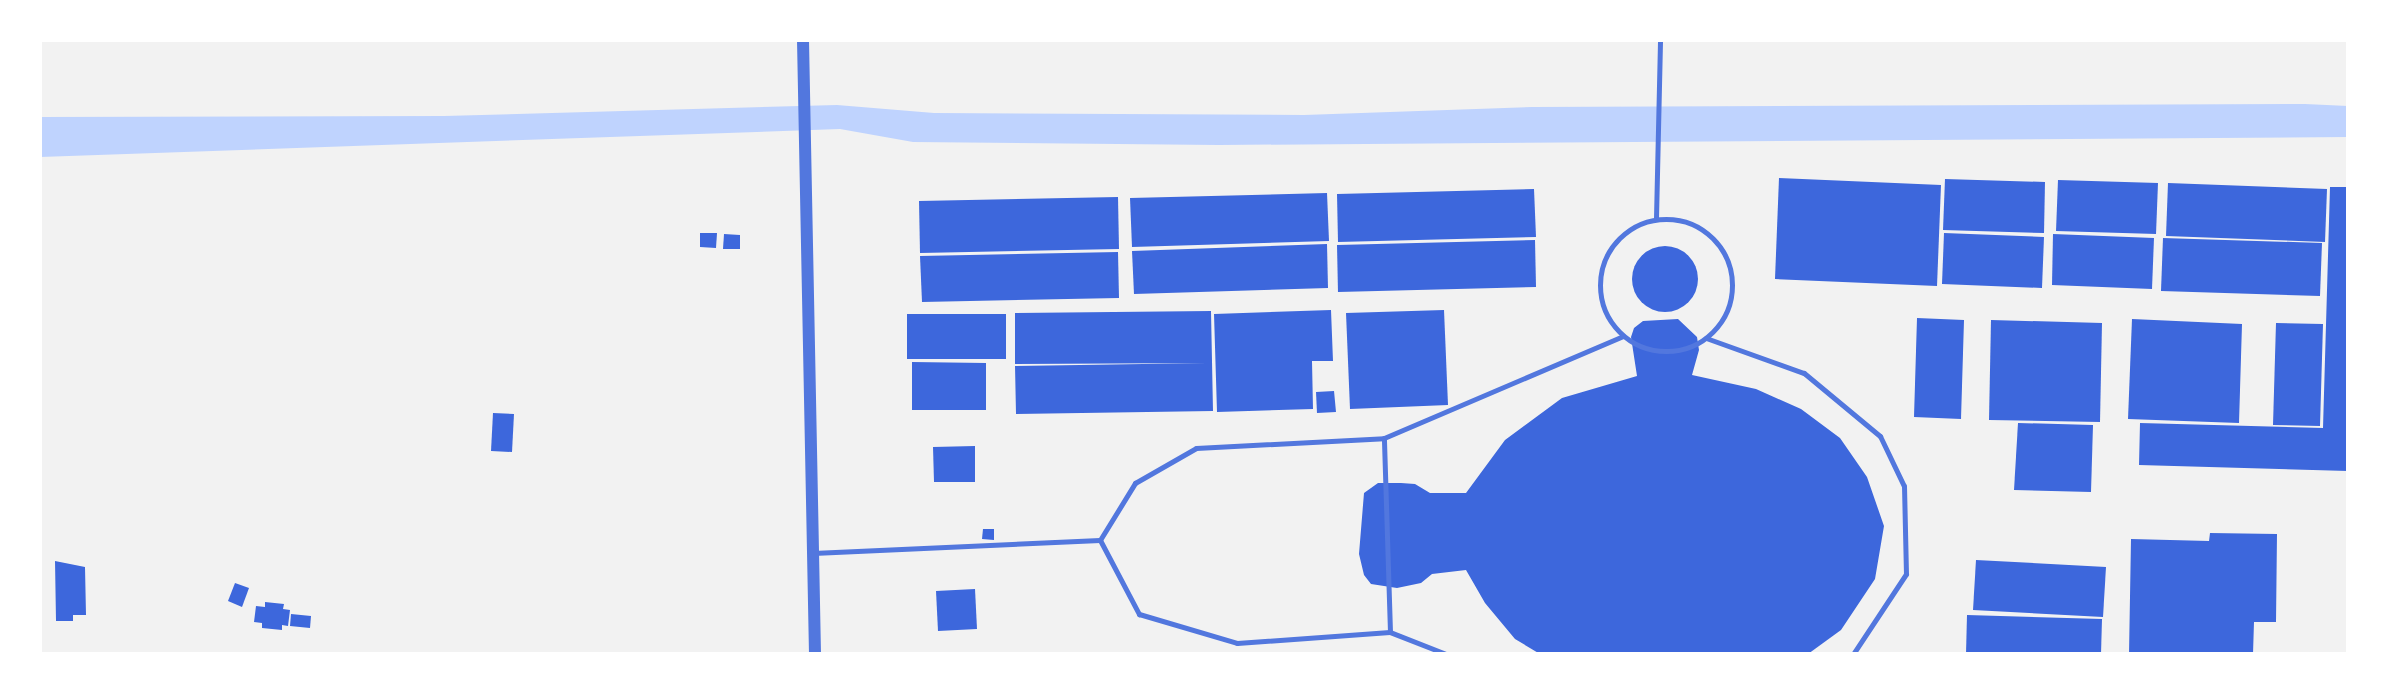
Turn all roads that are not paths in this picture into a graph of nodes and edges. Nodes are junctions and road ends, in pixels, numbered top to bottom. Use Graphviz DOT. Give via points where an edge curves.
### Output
graph roads {
  1 [pos="803,40"];
  2 [pos="1660,40"];
  3 [pos="1656,218"];
  4 [pos="1623,336"];
  5 [pos="1706,338"];
  6 [pos="1384,438"];
  7 [pos="1100,540"];
  8 [pos="813,553"];
  9 [pos="1390,632"];
  10 [pos="815,654"];
  11 [pos="1446,654"];
  12 [pos="1853,654"];
  1 -- 8 [label="street"];
  2 -- 3 [label="lane"];
  3 -- 4 [label="lane" via="1615,242 1601,268 1603,305"];
  3 -- 5 [label="lane" via="1696,225 1727,258 1730,302"];
  4 -- 5 [label="lane" via="1664,352"];
  4 -- 6 [label="lane"];
  5 -- 12 [label="lane" via="1804,373 1880,436 1904,486 1906,574"];
  6 -- 7 [label="lane" via="1196,448 1135,483"];
  6 -- 9 [label="lane"];
  7 -- 8 [label="lane"];
  7 -- 9 [label="lane" via="1139,614 1237,643"];
  8 -- 10 [label="street"];
  9 -- 11 [label="lane"];
}
